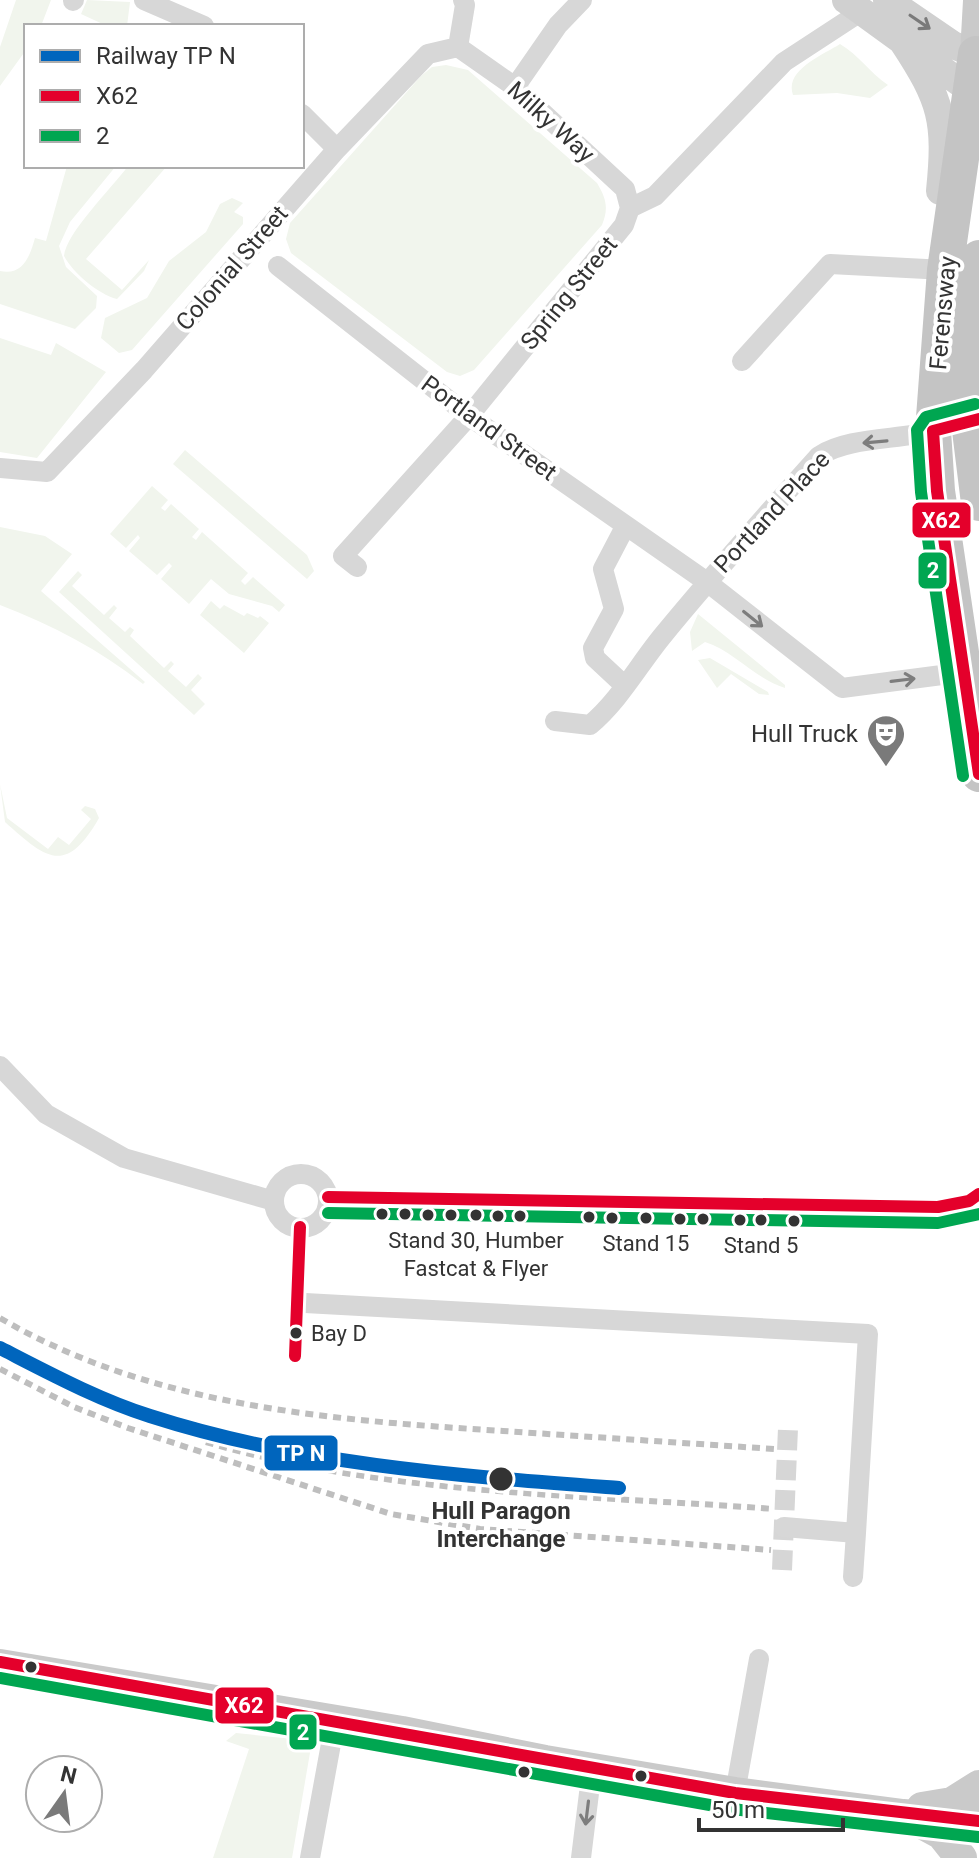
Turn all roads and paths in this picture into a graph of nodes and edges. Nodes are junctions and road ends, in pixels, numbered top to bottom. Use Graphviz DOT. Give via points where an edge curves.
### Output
graph roads {
  1 [pos="144,0"];
  2 [pos="463,0"];
  3 [pos="582,0"];
  4 [pos="979,1"];
  5 [pos="865,4"];
  6 [pos="199,24"];
  7 [pos="903,42"];
  8 [pos="458,47"];
  9 [pos="977,55"];
  10 [pos="515,87"];
  11 [pos="974,92"];
  12 [pos="304,116"];
  13 [pos="337,149"];
  14 [pos="630,208"];
  15 [pos="957,260"];
  16 [pos="278,266"];
  17 [pos="742,361"];
  18 [pos="469,416"];
  19 [pos="974,420"];
  20 [pos="933,431"];
  21 [pos="0,468"];
  22 [pos="979,503"];
  23 [pos="625,527"];
  24 [pos="357,567"];
  25 [pos="707,582"];
  26 [pos="965,672"];
  27 [pos="625,686"];
  28 [pos="555,721"];
  29 [pos="979,774"];
  30 [pos="0,1066"];
  31 [pos="274,1201"];
  32 [pos="305,1303"];
  33 [pos="784,1527"];
  34 [pos="856,1533"];
  35 [pos="853,1577"];
  36 [pos="759,1659"];
  37 [pos="6,1665"];
  38 [pos="335,1722"];
  39 [pos="592,1769"];
  40 [pos="979,1786"];
  41 [pos="735,1793"];
  42 [pos="867,1810"];
  43 [pos="903,1815"];
  44 [pos="979,1821"];
  45 [pos="310,1858"];
  46 [pos="581,1858"];
  47 [pos="961,1858"];
  1 -- 6 [label="street"];
  2 -- 8 [label="street"];
  3 -- 10 [label="street"];
  4 -- 9 [label="main road"];
  5 -- 7 [label="street"];
  5 -- 9 [label="street, one-way"];
  5 -- 14 [label="street, Spring Street" via="784,62 655,196"];
  7 -- 11 [label="street"];
  7 -- 15 [label="street" via="940,108 944,133 938,207"];
  8 -- 10 [label="street, Milky Way"];
  8 -- 13 [label="street, Colonial Street" via="428,54"];
  9 -- 11 [label="highway, Ferensway"];
  10 -- 14 [label="street, Milky Way" via="625,189"];
  11 -- 15 [label="highway, Ferensway"];
  12 -- 13 [label="street"];
  13 -- 21 [label="street, Colonial Street" via="144,370 47,472"];
  14 -- 18 [label="street, Spring Street" via="624,225"];
  15 -- 17 [label="street" via="830,264"];
  15 -- 19 [label="highway, Ferensway"];
  15 -- 20 [label="highway, Ferensway"];
  16 -- 18 [label="street, Portland Street"];
  18 -- 23 [label="street, Portland Street"];
  18 -- 24 [label="street, Spring Street" via="343,556"];
  19 -- 22 [label="highway, Ferensway"];
  20 -- 25 [label="street, Portland Place, one-way" via="837,444 819,456"];
  20 -- 26 [label="highway, Ferensway"];
  23 -- 25 [label="street, Portland Street"];
  23 -- 27 [label="street" via="603,569 614,609 593,648 595,658"];
  25 -- 26 [label="street, Portland Street, one-way" via="842,688"];
  25 -- 27 [label="street, Portland Place"];
  26 -- 29 [label="highway, Ferensway"];
  27 -- 28 [label="street, Portland Place" via="590,725"];
  30 -- 31 [label="street" via="46,1114 124,1158"];
  32 -- 34 [label="street" via="868,1334"];
  33 -- 34 [label="street"];
  34 -- 35 [label="street"];
  36 -- 41 [label="street"];
  37 -- 38 [label="main road"];
  38 -- 39 [label="main road"];
  38 -- 45 [label="street"];
  39 -- 41 [label="main road"];
  39 -- 46 [label="street, one-way"];
  40 -- 42 [label="main road" via="941,1806"];
  41 -- 42 [label="main road"];
  42 -- 43 [label="main road"];
  43 -- 44 [label="main road"];
  43 -- 47 [label="main road" via="942,1834"];
}
